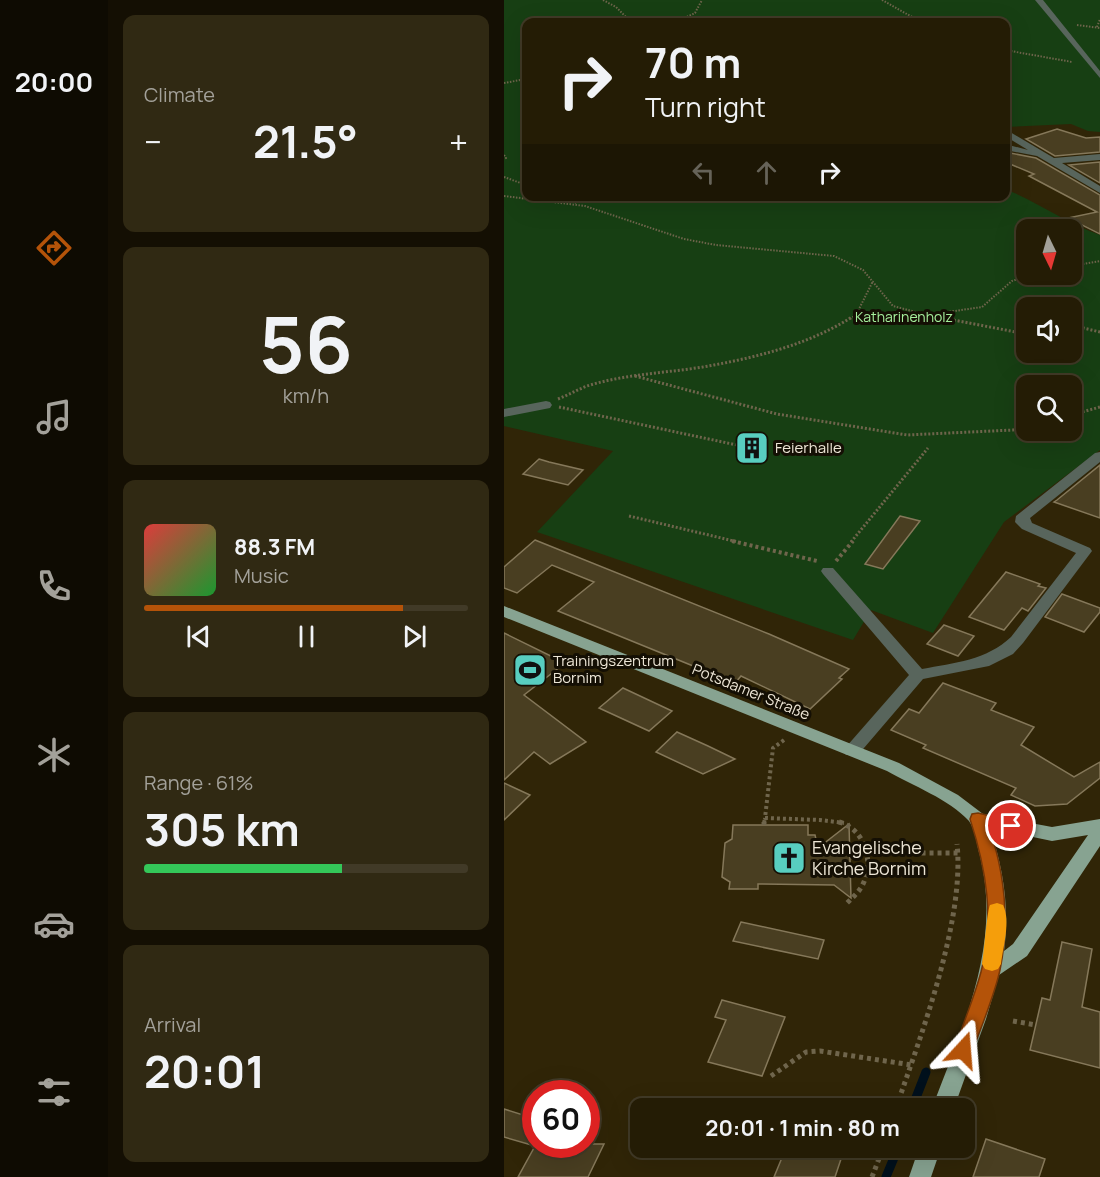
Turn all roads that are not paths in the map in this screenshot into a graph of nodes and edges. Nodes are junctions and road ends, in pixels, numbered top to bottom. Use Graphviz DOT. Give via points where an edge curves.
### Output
graph roads {
  1 [pos="1039,0"];
  2 [pos="1100,76"];
  3 [pos="1010,135"];
  4 [pos="1015,138"];
  5 [pos="1010,141"];
  6 [pos="1010,146"];
  7 [pos="1044,156"];
  8 [pos="1100,157"];
  9 [pos="1053,161"];
  10 [pos="1100,190"];
  11 [pos="546,405"];
  12 [pos="504,413"];
  13 [pos="1100,456"];
  14 [pos="828,571"];
  15 [pos="504,611"];
  16 [pos="918,675"];
  17 [pos="852,751"];
  18 [pos="978,819"];
  19 [pos="1100,826"];
  20 [pos="1100,833"];
  21 [pos="990,971"];
  22 [pos="946,1098"];
  23 [pos="927,1158"];
  24 [pos="920,1177"];
  1 -- 2 [label="street"];
  3 -- 4 [label="street"];
  4 -- 5 [label="street"];
  4 -- 7 [label="street"];
  6 -- 7 [label="street"];
  7 -- 9 [label="street"];
  8 -- 9 [label="street"];
  9 -- 10 [label="street"];
  11 -- 12 [label="street"];
  13 -- 16 [label="street" via="1023,516 1022,522 1027,526 1085,551 1017,640 983,662"];
  14 -- 16 [label="street"];
  15 -- 17 [label="main road, Potsdamer Straße"];
  16 -- 17 [label="street"];
  17 -- 18 [label="main road, Potsdamer Straße" via="923,782"];
  18 -- 19 [label="main road" via="1052,834"];
  18 -- 21 [label="main road" via="996,885 997,927"];
  20 -- 21 [label="main road" via="1020,950"];
  21 -- 22 [label="main road"];
  23 -- 24 [label="main road"];
}
